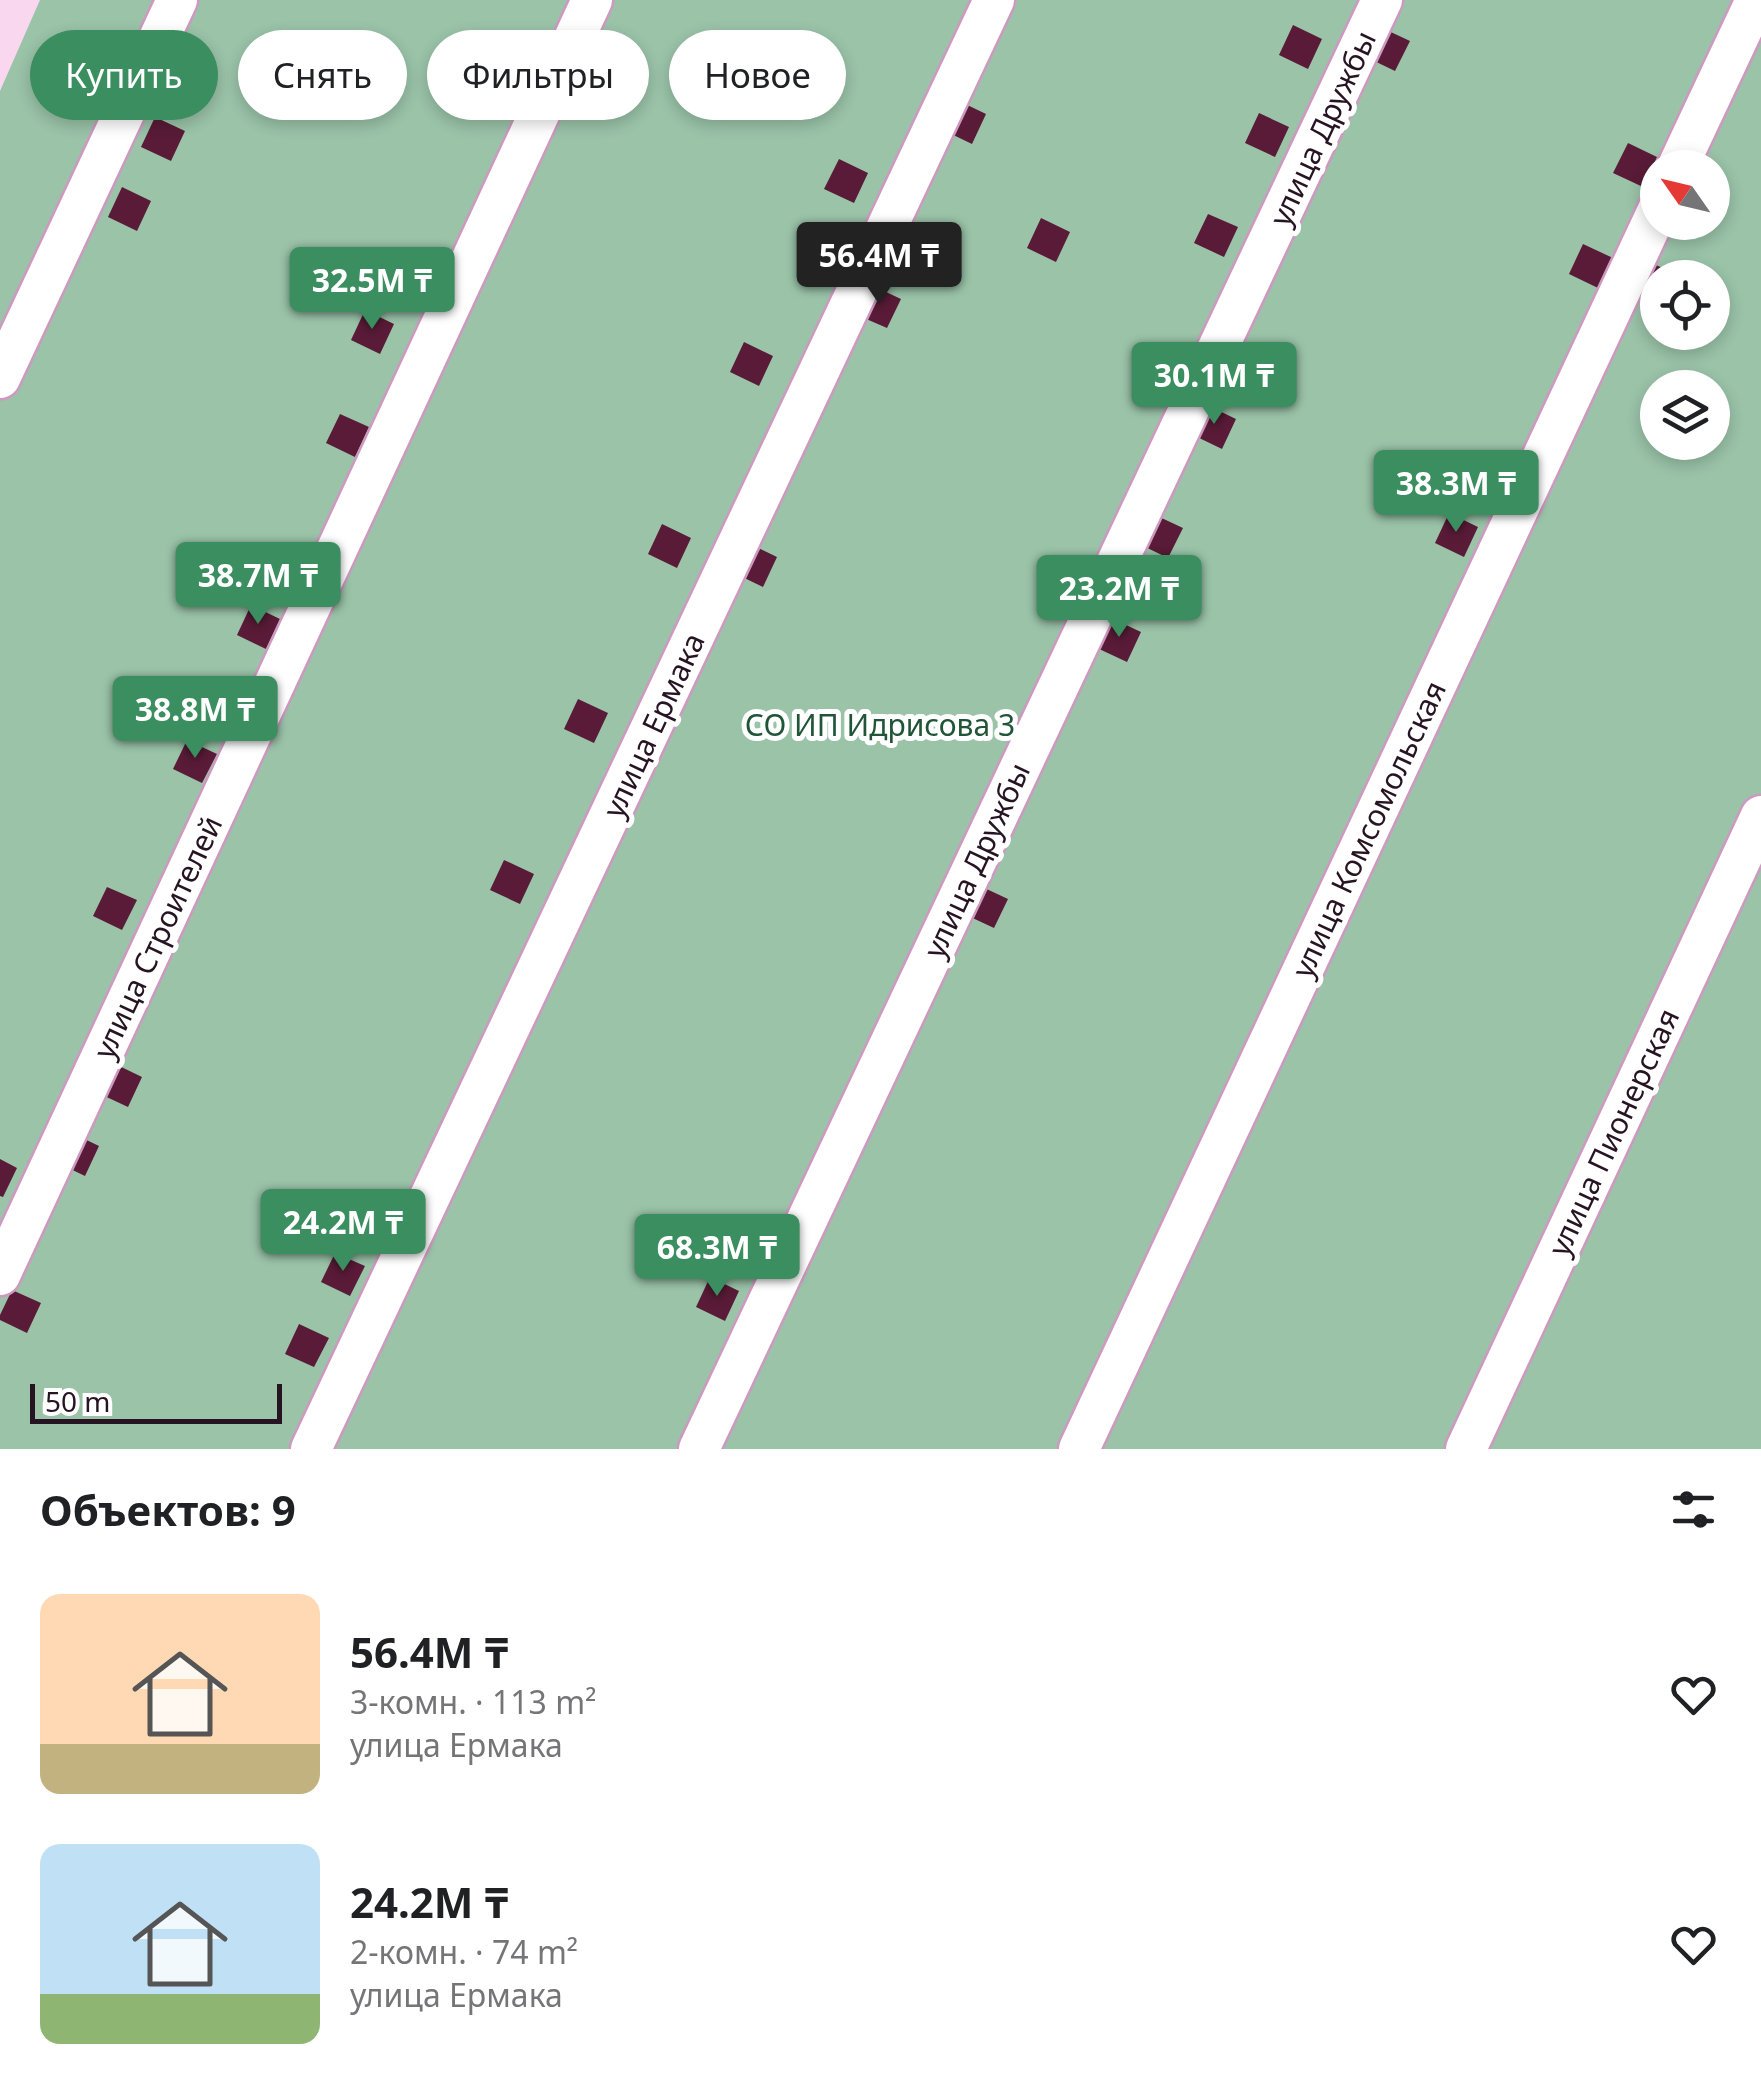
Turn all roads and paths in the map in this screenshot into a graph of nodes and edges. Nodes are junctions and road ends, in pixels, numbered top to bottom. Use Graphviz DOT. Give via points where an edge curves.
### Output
graph roads {
  1 [pos="177,0"];
  2 [pos="592,0"];
  3 [pos="994,0"];
  4 [pos="1382,0"];
  5 [pos="1756,0"];
  6 [pos="1685,150"];
  7 [pos="1644,240"];
  8 [pos="0,378"];
  9 [pos="1761,816"];
  10 [pos="0,1275"];
  11 [pos="311,1449"];
  12 [pos="698,1449"];
  13 [pos="1079,1449"];
  14 [pos="1466,1449"];
  1 -- 8 [label="street"];
  2 -- 10 [label="street, улица Строителей"];
  3 -- 11 [label="street, улица Ермака"];
  4 -- 12 [label="street, улица Дружбы"];
  5 -- 6 [label="street"];
  7 -- 13 [label="street, улица Комсомольская"];
  9 -- 14 [label="street, улица Пионерская"];
}
